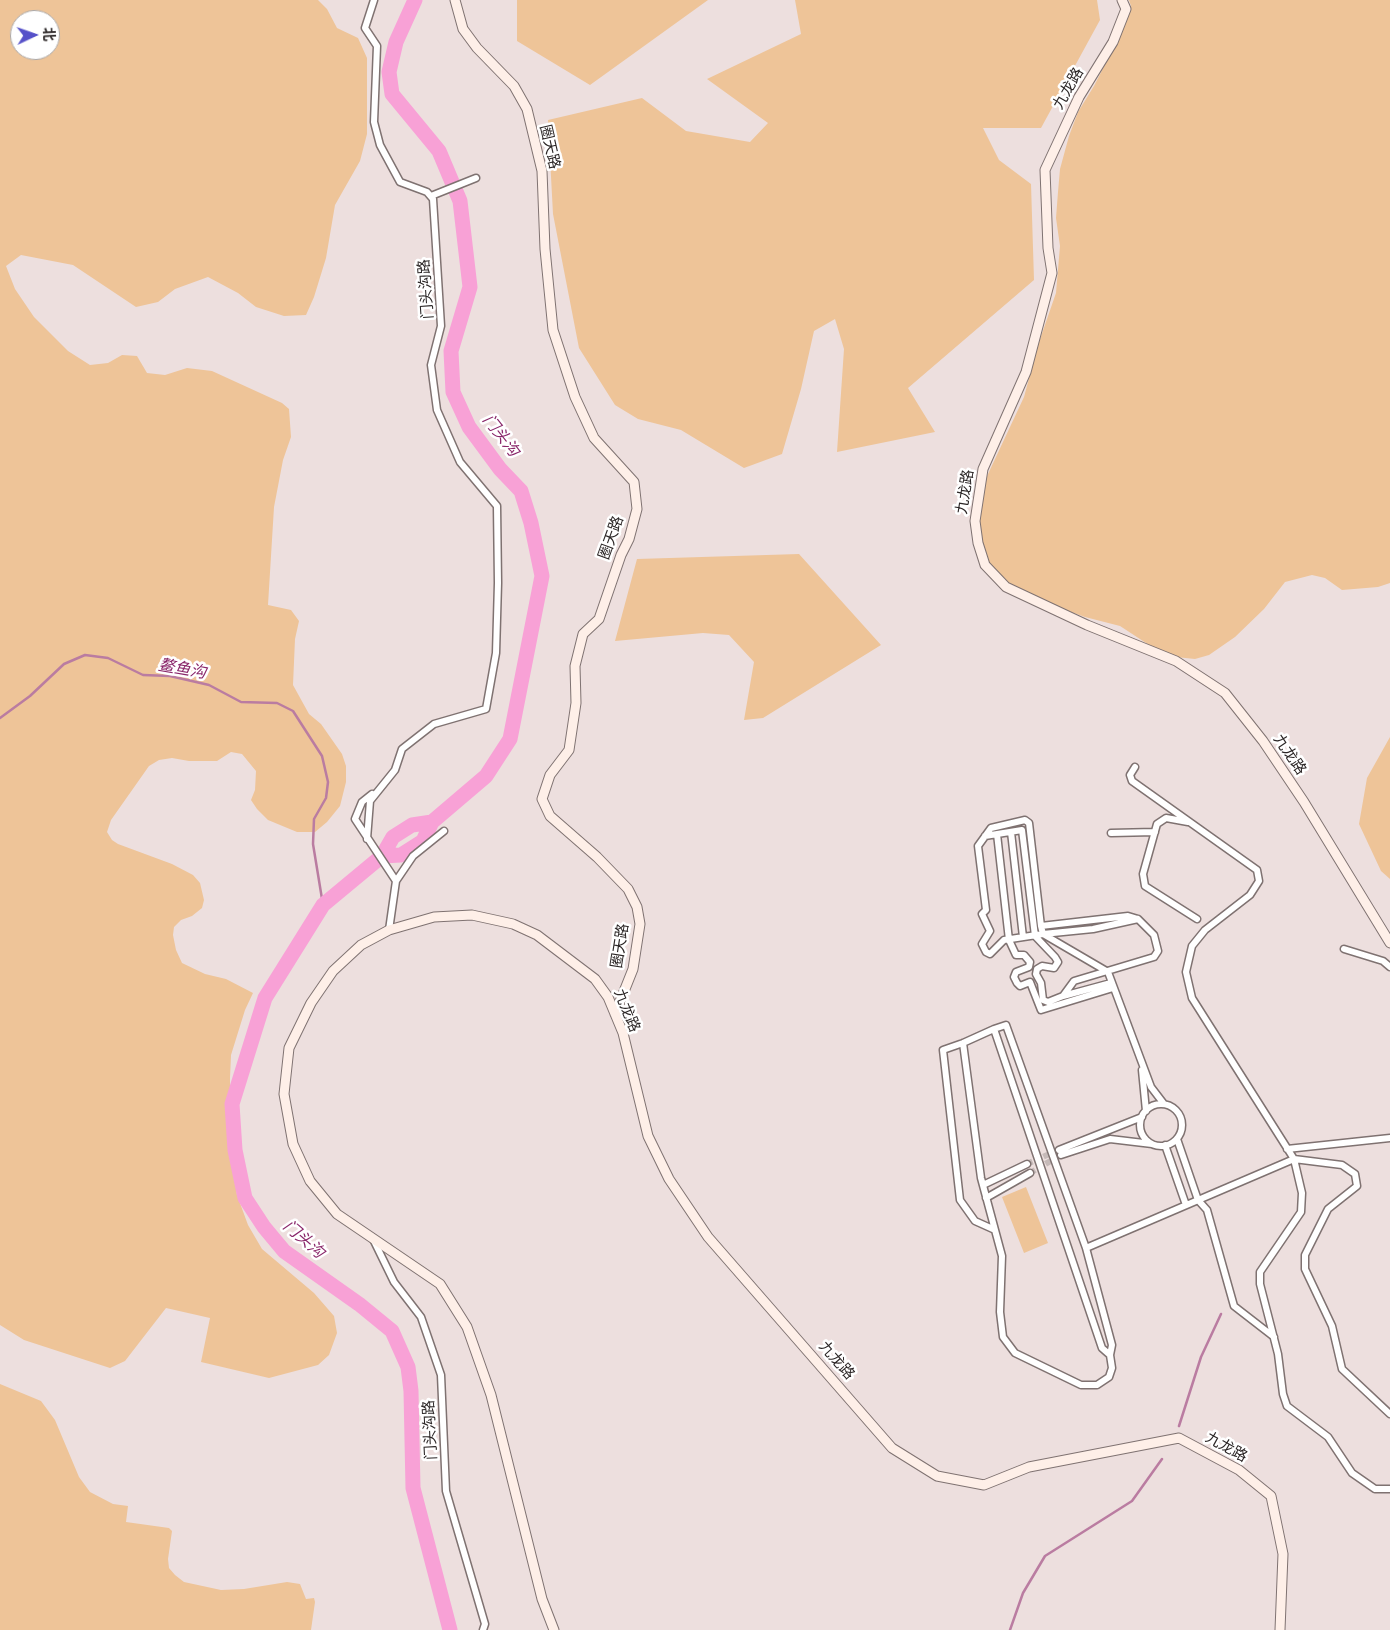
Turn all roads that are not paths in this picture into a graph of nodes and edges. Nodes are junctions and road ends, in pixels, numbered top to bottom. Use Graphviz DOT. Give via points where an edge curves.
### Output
graph roads {
  1 [pos="374,0"];
  2 [pos="455,0"];
  3 [pos="1122,0"];
  4 [pos="476,178"];
  5 [pos="431,196"];
  6 [pos="1135,767"];
  7 [pos="374,793"];
  8 [pos="1022,821"];
  9 [pos="1189,822"];
  10 [pos="1022,830"];
  11 [pos="444,831"];
  12 [pos="1011,832"];
  13 [pos="1155,832"];
  14 [pos="1111,833"];
  15 [pos="997,834"];
  16 [pos="984,836"];
  17 [pos="367,838"];
  18 [pos="396,881"];
  19 [pos="1138,919"];
  20 [pos="1197,919"];
  21 [pos="1041,926"];
  22 [pos="389,930"];
  23 [pos="1043,934"];
  24 [pos="1035,936"];
  25 [pos="1023,938"];
  26 [pos="1009,940"];
  27 [pos="1390,943"];
  28 [pos="1344,949"];
  29 [pos="1390,967"];
  30 [pos="1108,972"];
  31 [pos="1112,986"];
  32 [pos="1064,996"];
  33 [pos="615,1014"];
  34 [pos="994,1029"];
  35 [pos="964,1043"];
  36 [pos="1141,1062"];
  37 [pos="1164,1104"];
  38 [pos="1144,1114"];
  39 [pos="1390,1138"];
  40 [pos="1176,1139"];
  41 [pos="1153,1144"];
  42 [pos="1165,1145"];
  43 [pos="1287,1148"];
  44 [pos="1294,1159"];
  45 [pos="1027,1164"];
  46 [pos="1030,1173"];
  47 [pos="983,1185"];
  48 [pos="986,1198"];
  49 [pos="1198,1200"];
  50 [pos="1186,1205"];
  51 [pos="995,1230"];
  52 [pos="374,1241"];
  53 [pos="1086,1248"];
  54 [pos="1274,1337"];
  55 [pos="1110,1355"];
  56 [pos="1390,1414"];
  57 [pos="1390,1489"];
  58 [pos="483,1630"];
  59 [pos="554,1630"];
  60 [pos="1280,1630"];
  1 -- 5 [label="street" via="365,28 377,46 374,122 380,145 400,182"];
  2 -- 33 [label="street, 圈天路" via="463,29 514,86 527,109 542,171 553,330 575,397 594,438 634,482 637,509 629,539 599,619 583,634 575,666 576,703 569,750 550,775 542,799 550,816 628,889 637,906 640,924 633,969"];
  3 -- 27 [label="street, 九龙路" via="1126,9 1113,42 1079,97 1045,170 1052,273 1026,372 983,469 975,521 978,542 985,565 1006,587 1087,625 1176,661 1225,693 1263,741 1304,802"];
  4 -- 5 [label="street"];
  5 -- 7 [label="street, 门头沟路" via="434,199 441,326 431,365 437,410 460,462 497,506 496,653 486,709 434,724 409,742 402,749 395,770"];
  6 -- 9 [label="street" via="1130,774 1132,781"];
  7 -- 17 [label="street" via="367,820"];
  7 -- 17 [label="street" via="362,802 355,816"];
  8 -- 10 [label="street"];
  8 -- 16 [label="street" via="991,828"];
  8 -- 21 [label="street" via="1029,823"];
  9 -- 13 [label="street" via="1166,818 1157,824"];
  9 -- 43 [label="street" via="1257,870 1259,881 1250,895 1205,930 1192,946 1186,972 1192,998"];
  10 -- 12 [label="street"];
  10 -- 24 [label="street"];
  11 -- 18 [label="street" via="413,856"];
  12 -- 15 [label="street"];
  12 -- 25 [label="street"];
  13 -- 14 [label="street"];
  13 -- 20 [label="street" via="1143,874 1145,886"];
  15 -- 16 [label="street"];
  15 -- 26 [label="street"];
  16 -- 26 [label="street" via="978,846 986,910 982,914 990,931 982,944 983,950 990,954 1004,940"];
  17 -- 18 [label="street"];
  18 -- 22 [label="street"];
  19 -- 21 [label="street" via="1128,916"];
  19 -- 23 [label="street" via="1093,929"];
  19 -- 30 [label="street" via="1154,935 1158,951 1154,957"];
  21 -- 23 [label="street"];
  22 -- 33 [label="street, 九龙路" via="443,916 472,915 513,924 537,935 595,979 608,996"];
  22 -- 52 [label="street, 九龙路" via="361,945 332,971 311,1003 289,1048 284,1094 293,1144 310,1181 337,1214"];
  23 -- 24 [label="street"];
  23 -- 30 [label="street"];
  24 -- 25 [label="street"];
  24 -- 32 [label="street" via="1058,962 1054,968 1042,966 1037,969 1043,1000 1048,1002"];
  25 -- 26 [label="street"];
  26 -- 31 [label="street" via="1016,955 1024,955 1030,962 1029,967 1019,970 1014,977 1020,986 1030,982 1041,1010"];
  28 -- 29 [label="street" via="1383,961"];
  30 -- 31 [label="street"];
  30 -- 32 [label="street" via="1074,981"];
  31 -- 32 [label="street"];
  31 -- 36 [label="street"];
  33 -- 60 [label="street, 九龙路" via="623,1033 648,1136 669,1178 708,1238 892,1448 937,1476 984,1485 1029,1467 1179,1438 1240,1470 1271,1496 1283,1554"];
  34 -- 35 [label="street"];
  34 -- 53 [label="street" via="1006,1025"];
  34 -- 55 [label="street" via="1102,1348"];
  35 -- 47 [label="street"];
  35 -- 51 [label="street" via="943,1050 960,1200 975,1221"];
  36 -- 37 [label="street" via="1151,1087"];
  36 -- 38 [label="street"];
  37 -- 38 [label="street"];
  37 -- 40 [label="street" via="1180,1115 1182,1128"];
  38 -- 41 [label="street" via="1142,1131"];
  38 -- 41 [label="street" via="1060,1152 1110,1139"];
  39 -- 43 [label="street"];
  40 -- 42 [label="street"];
  40 -- 49 [label="street"];
  41 -- 42 [label="street"];
  42 -- 50 [label="street"];
  43 -- 44 [label="street"];
  44 -- 49 [label="street"];
  44 -- 54 [label="street" via="1302,1193 1300,1212 1260,1272 1260,1284"];
  44 -- 56 [label="street" via="1342,1164 1355,1174 1357,1186 1328,1209 1305,1255 1306,1269 1332,1326 1342,1369"];
  45 -- 47 [label="street"];
  46 -- 48 [label="street"];
  47 -- 48 [label="street"];
  48 -- 51 [label="street"];
  49 -- 50 [label="street"];
  49 -- 54 [label="street" via="1207,1210 1234,1306"];
  50 -- 53 [label="street"];
  51 -- 55 [label="street" via="1002,1256 1000,1312 1003,1337 1015,1352 1081,1385 1097,1385 1108,1377 1112,1368"];
  52 -- 58 [label="street, 门头沟路" via="394,1282 421,1316 441,1375 446,1491 485,1624"];
  52 -- 59 [label="street, 九龙路" via="440,1284 467,1327 491,1396 542,1600"];
  53 -- 55 [label="street" via="1112,1345"];
  54 -- 57 [label="street" via="1287,1406 1328,1437 1352,1473 1375,1489"];
}
